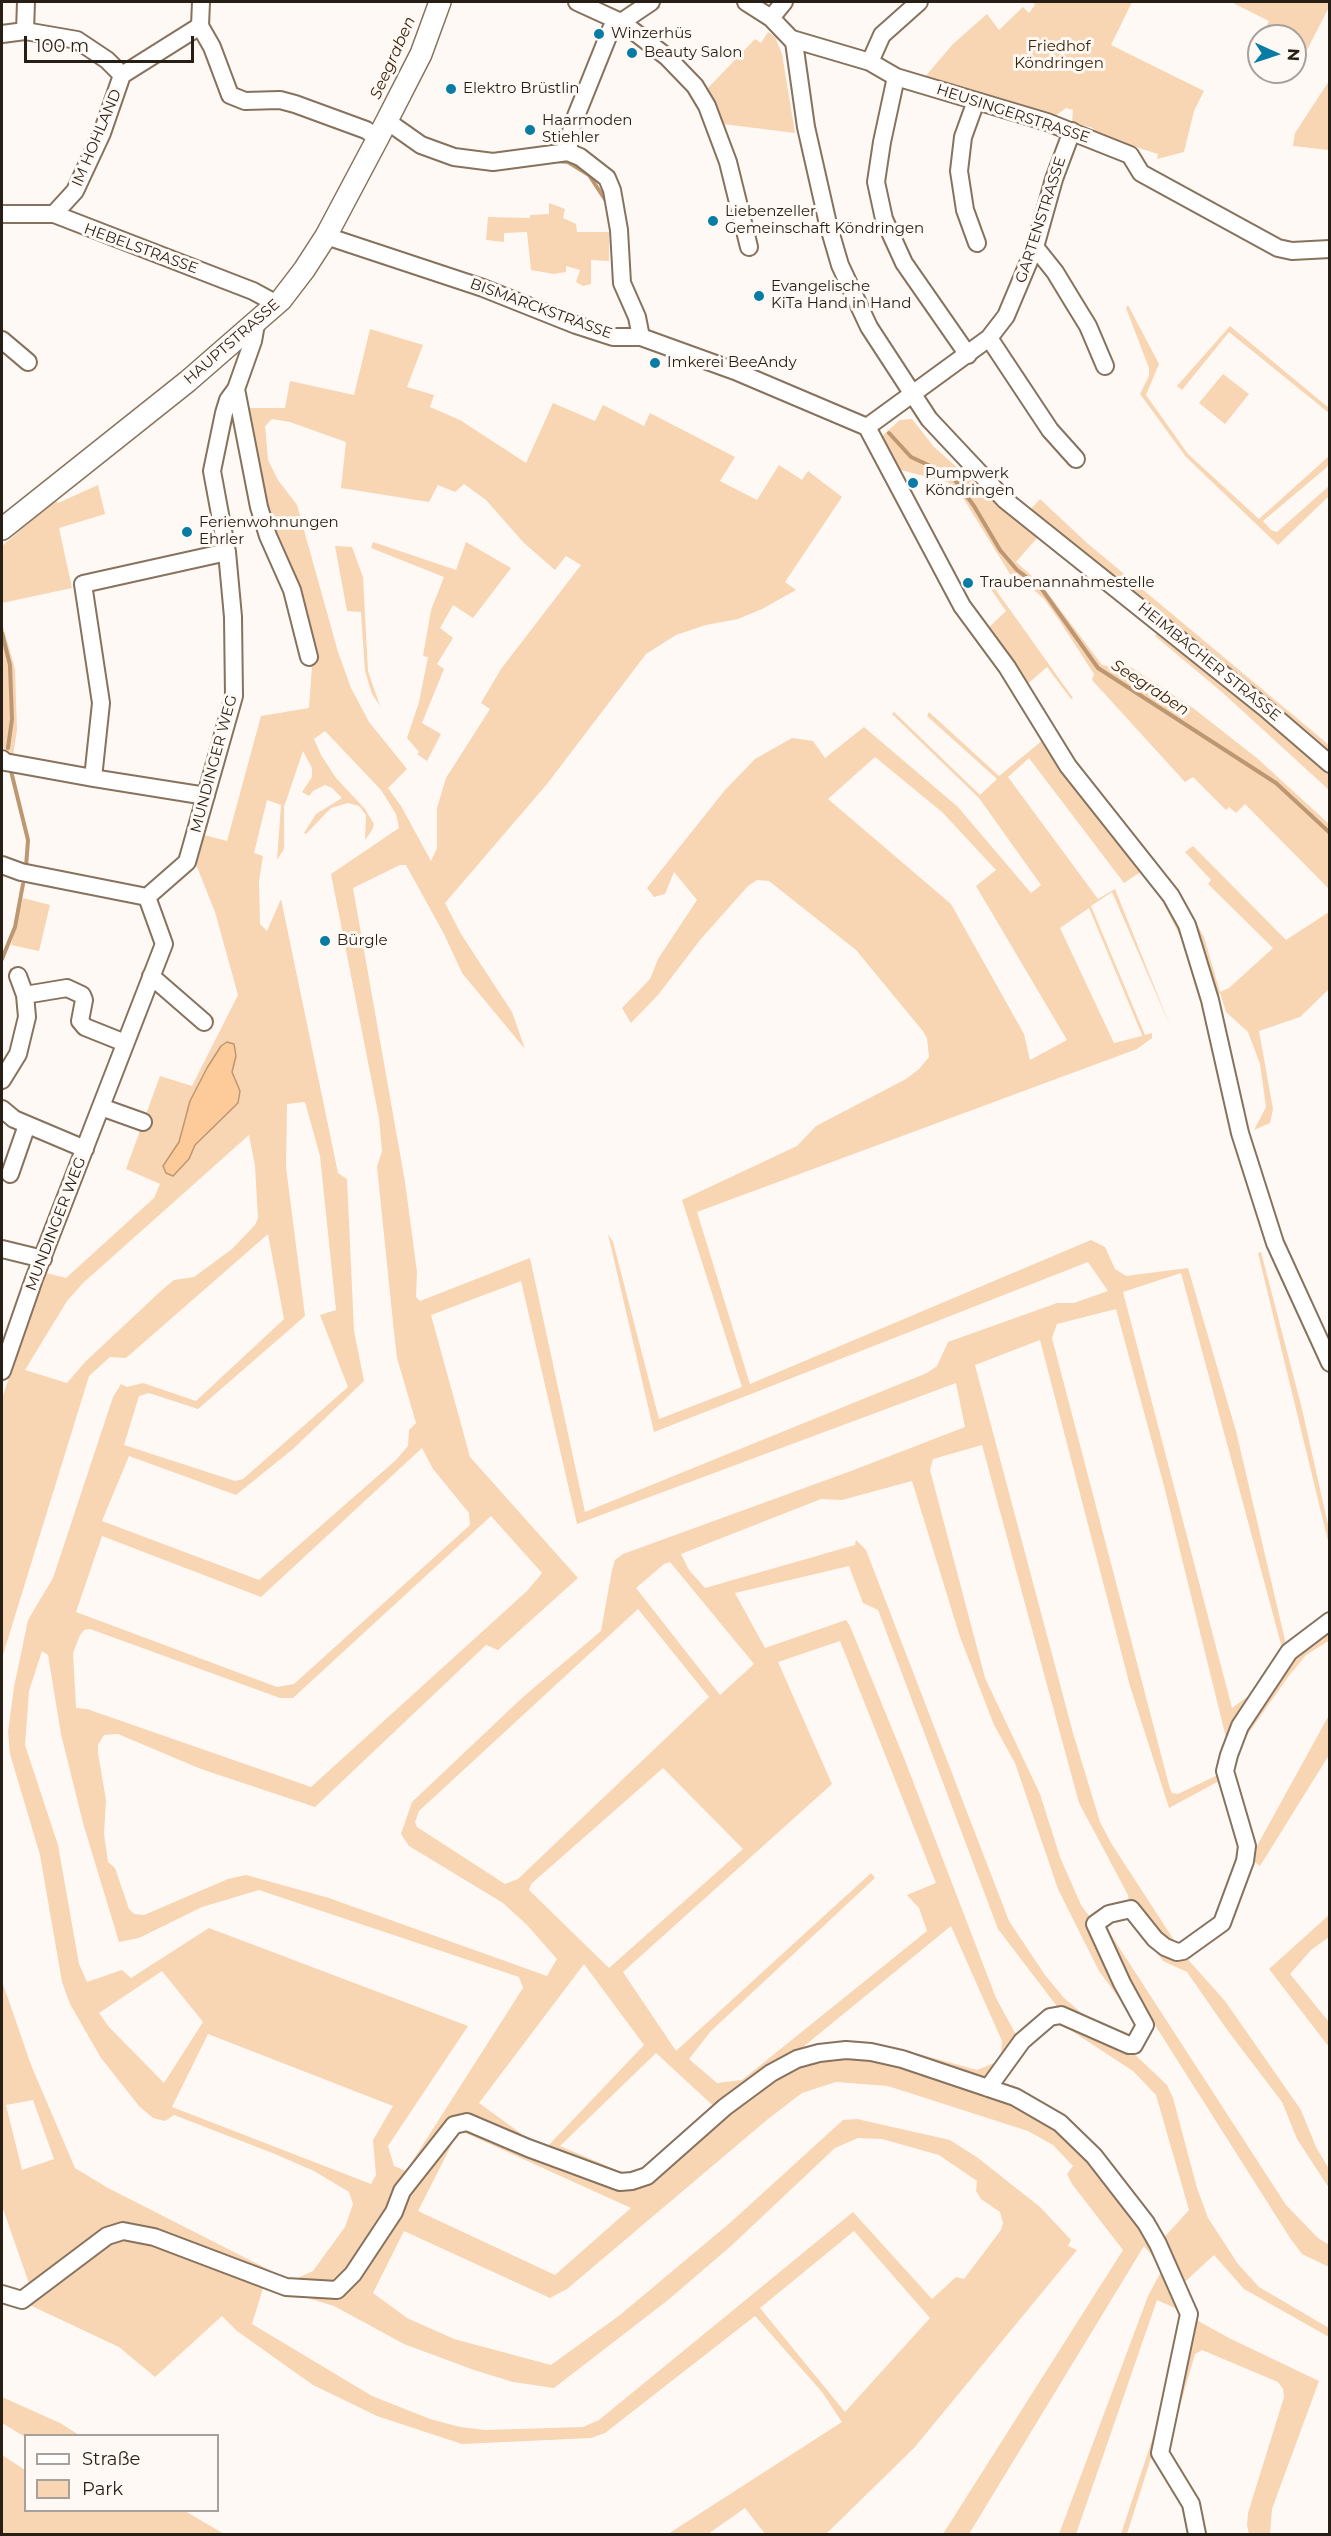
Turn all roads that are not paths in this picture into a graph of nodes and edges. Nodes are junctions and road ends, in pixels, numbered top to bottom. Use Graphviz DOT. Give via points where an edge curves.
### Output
graph roads {
  1 [pos="26,2"];
  2 [pos="201,2"];
  3 [pos="440,2"];
  4 [pos="577,2"];
  5 [pos="651,2"];
  6 [pos="746,2"];
  7 [pos="784,2"];
  8 [pos="919,2"];
  9 [pos="771,18"];
  10 [pos="623,23"];
  11 [pos="200,26"];
  12 [pos="25,31"];
  13 [pos="2,34"];
  14 [pos="792,39"];
  15 [pos="870,62"];
  16 [pos="122,75"];
  17 [pos="896,77"];
  18 [pos="976,101"];
  19 [pos="572,126"];
  20 [pos="383,129"];
  21 [pos="1072,130"];
  22 [pos="568,152"];
  23 [pos="548,154"];
  24 [pos="2,214"];
  25 [pos="54,214"];
  26 [pos="326,236"];
  27 [pos="976,243"];
  28 [pos="749,247"];
  29 [pos="1035,247"];
  30 [pos="1329,249"];
  31 [pos="277,304"];
  32 [pos="256,324"];
  33 [pos="641,337"];
  34 [pos="989,338"];
  35 [pos="2,340"];
  36 [pos="968,355"];
  37 [pos="28,362"];
  38 [pos="1105,366"];
  39 [pos="236,389"];
  40 [pos="912,396"];
  41 [pos="867,427"];
  42 [pos="1076,459"];
  43 [pos="2,529"];
  44 [pos="227,552"];
  45 [pos="309,657"];
  46 [pos="2,759"];
  47 [pos="1329,764"];
  48 [pos="93,778"];
  49 [pos="206,796"];
  50 [pos="2,865"];
  51 [pos="147,897"];
  52 [pos="18,976"];
  53 [pos="151,976"];
  54 [pos="25,995"];
  55 [pos="204,1022"];
  56 [pos="125,1043"];
  57 [pos="2,1080"];
  58 [pos="101,1107"];
  59 [pos="2,1109"];
  60 [pos="143,1122"];
  61 [pos="27,1125"];
  62 [pos="85,1149"];
  63 [pos="10,1174"];
  64 [pos="2,1250"];
  65 [pos="43,1259"];
  66 [pos="1329,1363"];
  67 [pos="2,1371"];
  68 [pos="1329,1621"];
  69 [pos="988,2088"];
  70 [pos="2,2294"];
  71 [pos="1197,2535"];
  1 -- 12 [label="street"];
  2 -- 11 [label="street"];
  3 -- 20 [label="main road, HAUPTSTRASSE" via="421,54"];
  4 -- 10 [label="street"];
  5 -- 10 [label="street"];
  6 -- 9 [label="street"];
  7 -- 9 [label="street"];
  8 -- 15 [label="street" via="882,35"];
  9 -- 14 [label="street"];
  10 -- 19 [label="street" via="611,29"];
  10 -- 28 [label="street" via="667,57 695,86 707,106 728,162"];
  11 -- 16 [label="street, IM HOHLAND"];
  11 -- 20 [label="street" via="230,95 245,101 280,100 366,130"];
  12 -- 13 [label="street"];
  12 -- 16 [label="street" via="77,40"];
  14 -- 15 [label="street, HEUSINGERSTRASSE"];
  14 -- 40 [label="street, HEIMBACHER STRASSE" via="806,127 840,265 869,327"];
  15 -- 17 [label="street, HEUSINGERSTRASSE"];
  16 -- 25 [label="street, IM HOHLAND" via="102,133 75,191"];
  17 -- 18 [label="street, HEUSINGERSTRASSE"];
  17 -- 36 [label="street" via="876,182 884,219 904,263"];
  18 -- 21 [label="street, HEUSINGERSTRASSE"];
  18 -- 27 [label="street" via="963,137 959,171 965,210"];
  19 -- 22 [label="street"];
  19 -- 23 [label="street"];
  20 -- 23 [label="street" via="469,161 494,162"];
  20 -- 26 [label="main road, HAUPTSTRASSE"];
  21 -- 29 [label="street, GARTENSTRASSE"];
  21 -- 30 [label="street, HEUSINGERSTRASSE" via="1130,155 1141,173 1278,248"];
  22 -- 23 [label="street"];
  22 -- 33 [label="street" via="607,178 612,190 622,283 638,316"];
  24 -- 25 [label="street, HEBELSTRASSE"];
  25 -- 31 [label="street, HEBELSTRASSE" via="253,291"];
  26 -- 31 [label="main road, HAUPTSTRASSE"];
  26 -- 33 [label="street, BISMARCKSTRASSE" via="483,288 613,337"];
  29 -- 34 [label="street, GARTENSTRASSE" via="1006,316"];
  29 -- 38 [label="street" via="1088,327"];
  31 -- 32 [label="main road, HAUPTSTRASSE"];
  32 -- 39 [label="street, MUNDINGER WEG" via="254,341"];
  32 -- 43 [label="main road, HAUPTSTRASSE"];
  33 -- 41 [label="street, BISMARCKSTRASSE" via="735,371"];
  34 -- 36 [label="street, GARTENSTRASSE"];
  34 -- 42 [label="street" via="1050,430"];
  35 -- 37 [label="street"];
  36 -- 40 [label="street, GARTENSTRASSE"];
  39 -- 44 [label="street, MUNDINGER WEG" via="224,412 212,471"];
  39 -- 45 [label="street" via="259,507 292,590"];
  40 -- 41 [label="street, GARTENSTRASSE"];
  40 -- 47 [label="street, HEIMBACHER STRASSE" via="945,438 1005,500 1232,680"];
  41 -- 66 [label="street" via="962,606 1007,667 1068,766 1171,896 1187,925 1210,1000 1240,1133 1275,1243"];
  44 -- 48 [label="street" via="83,584 101,703"];
  44 -- 49 [label="street, MUNDINGER WEG" via="234,696"];
  46 -- 48 [label="street"];
  48 -- 49 [label="street"];
  49 -- 51 [label="street, MUNDINGER WEG" via="187,862"];
  50 -- 51 [label="street"];
  51 -- 53 [label="street, MUNDINGER WEG" via="164,944"];
  52 -- 54 [label="street"];
  53 -- 55 [label="street"];
  53 -- 56 [label="street, MUNDINGER WEG"];
  54 -- 56 [label="street" via="68,988 82,995 80,1021 85,1027"];
  54 -- 57 [label="street" via="27,1017 18,1054"];
  56 -- 58 [label="street, MUNDINGER WEG"];
  58 -- 60 [label="street"];
  58 -- 62 [label="street, MUNDINGER WEG"];
  59 -- 61 [label="street"];
  61 -- 62 [label="street"];
  61 -- 63 [label="street"];
  62 -- 65 [label="street, MUNDINGER WEG"];
  64 -- 65 [label="street"];
  65 -- 67 [label="street, MUNDINGER WEG"];
  68 -- 69 [label="street" via="1289,1652 1240,1726 1229,1755 1225,1771 1247,1846 1222,1923 1177,1952 1155,1939 1131,1909 1109,1914 1095,1924 1145,2025 1134,2045 1061,2015 1050,2018 1022,2041"];
  69 -- 70 [label="street" via="872,2052 846,2050 796,2059 725,2107 647,2176 632,2181 611,2178 467,2122 454,2125 402,2191 394,2212 353,2274 337,2290 285,2287 154,2237 123,2231 107,2236 22,2300"];
  69 -- 71 [label="street" via="1015,2097 1060,2123 1094,2156 1158,2244 1189,2314 1160,2454 1191,2504"];
}
